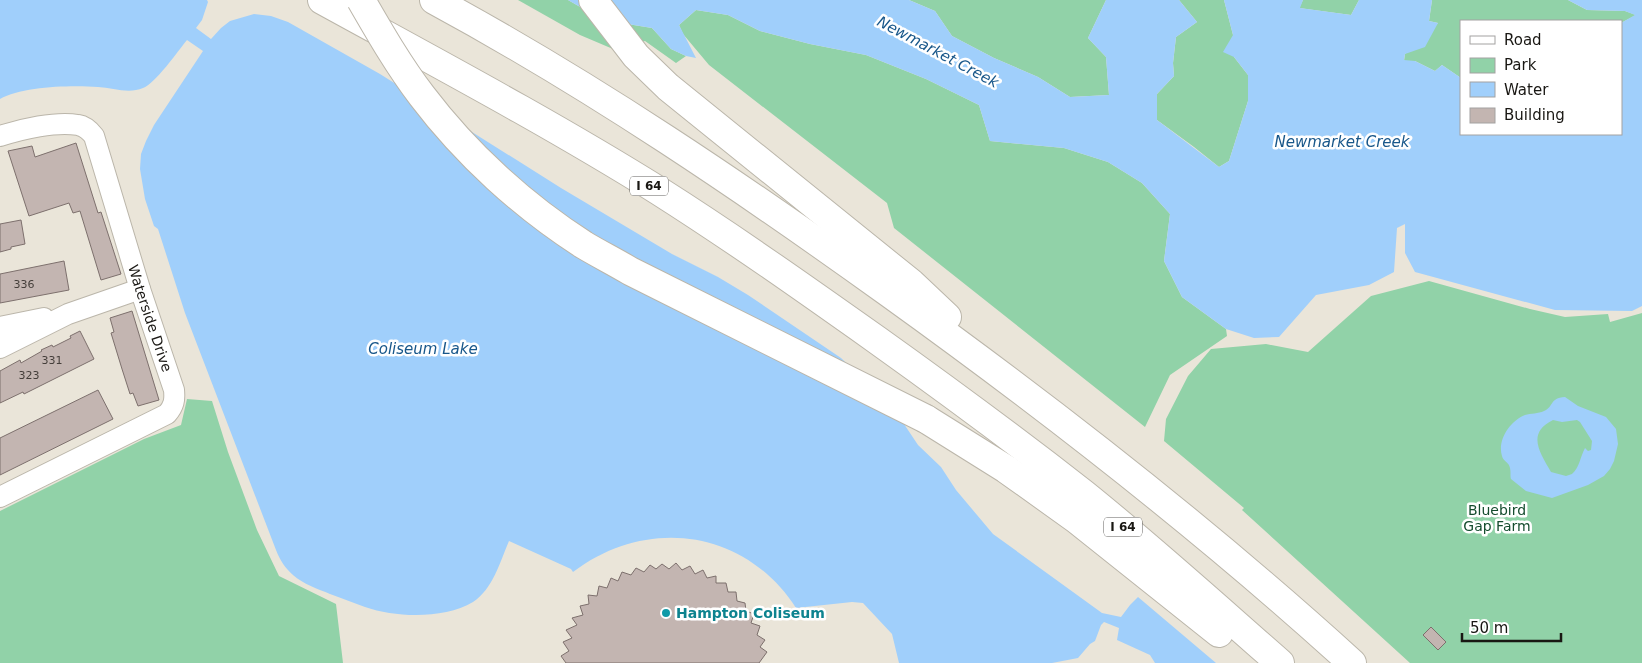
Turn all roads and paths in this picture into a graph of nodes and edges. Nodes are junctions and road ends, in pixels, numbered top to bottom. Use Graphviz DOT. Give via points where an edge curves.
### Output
graph roads {
  1 [pos="322,0"];
  2 [pos="361,0"];
  3 [pos="434,0"];
  4 [pos="592,0"];
  5 [pos="0,136"];
  6 [pos="140,289"];
  7 [pos="68,314"];
  8 [pos="0,327"];
  9 [pos="0,348"];
  10 [pos="1045,409"];
  11 [pos="0,497"];
  12 [pos="1256,663"];
  13 [pos="1280,663"];
  14 [pos="1352,663"];
  1 -- 13 [label="highway, I 64" via="609,161 732,238 959,399 1085,495"];
  2 -- 12 [label="highway, bridge" via="422,96 474,156 542,215 630,272 926,419 1006,469 1076,518"];
  3 -- 10 [label="highway" via="584,88 750,194"];
  4 -- 10 [label="highway" via="636,56 668,87 911,283"];
  5 -- 6 [label="street, Waterside Drive" via="23,129 64,124 88,129 94,136"];
  6 -- 7 [label="street"];
  6 -- 11 [label="street, Waterside Drive" via="174,390 173,406 167,414"];
  7 -- 8 [label="street"];
  7 -- 9 [label="street"];
  10 -- 14 [label="highway" via="1150,491"];
}
